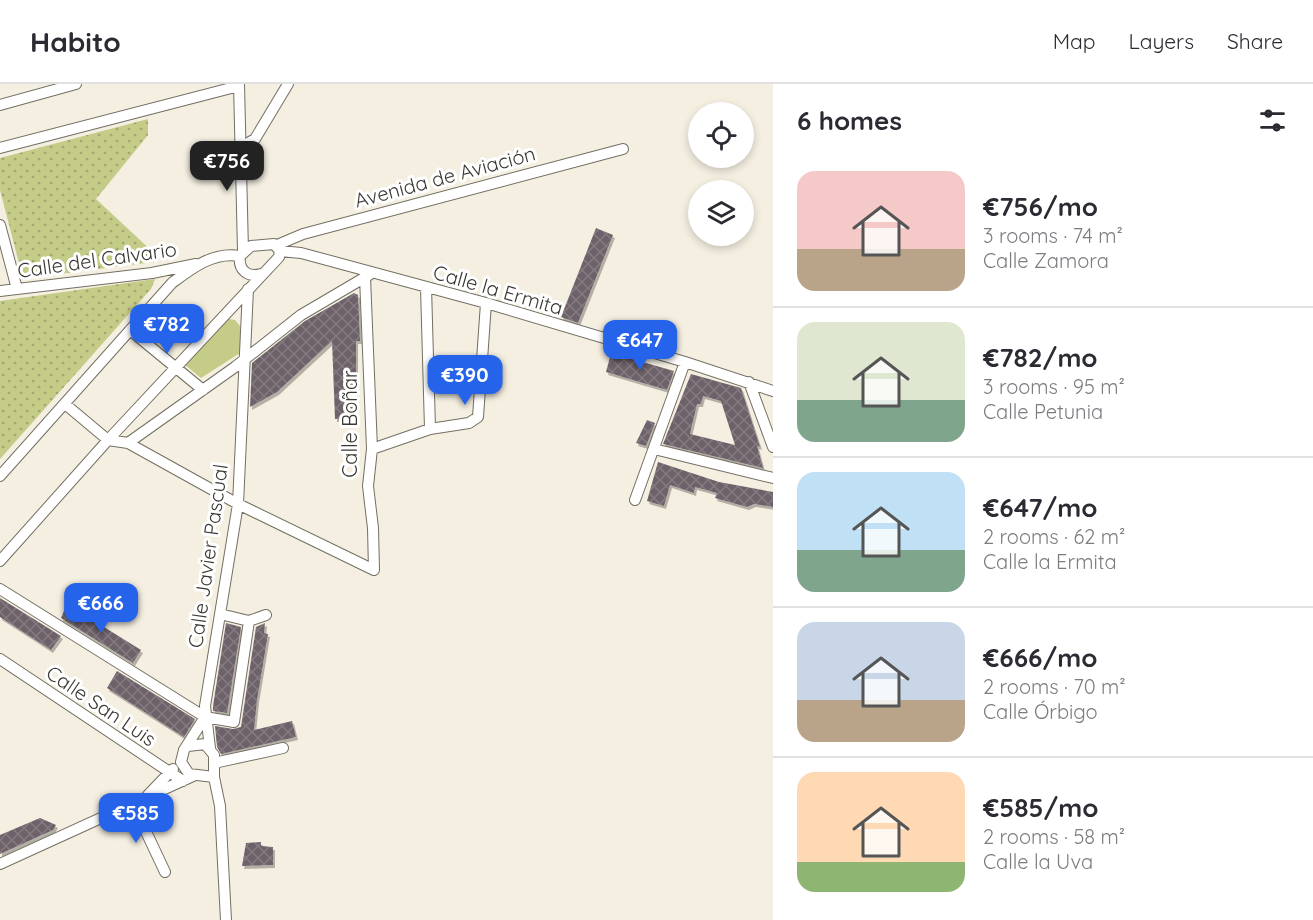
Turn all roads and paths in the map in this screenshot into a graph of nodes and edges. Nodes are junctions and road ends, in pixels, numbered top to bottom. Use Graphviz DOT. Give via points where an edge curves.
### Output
graph roads {
  1 [pos="76,84"];
  2 [pos="288,84"];
  3 [pos="239,85"];
  4 [pos="0,105"];
  5 [pos="241,147"];
  6 [pos="0,148"];
  7 [pos="623,148"];
  8 [pos="0,225"];
  9 [pos="279,248"];
  10 [pos="245,251"];
  11 [pos="199,263"];
  12 [pos="246,273"];
  13 [pos="261,274"];
  14 [pos="369,275"];
  15 [pos="426,287"];
  16 [pos="17,289"];
  17 [pos="248,290"];
  18 [pos="0,291"];
  19 [pos="486,303"];
  20 [pos="130,330"];
  21 [pos="245,359"];
  22 [pos="685,362"];
  23 [pos="175,367"];
  24 [pos="749,382"];
  25 [pos="203,390"];
  26 [pos="773,391"];
  27 [pos="65,404"];
  28 [pos="430,429"];
  29 [pos="108,440"];
  30 [pos="128,442"];
  31 [pos="773,447"];
  32 [pos="372,449"];
  33 [pos="654,450"];
  34 [pos="0,476"];
  35 [pos="773,478"];
  36 [pos="635,500"];
  37 [pos="238,504"];
  38 [pos="0,561"];
  39 [pos="0,589"];
  40 [pos="220,614"];
  41 [pos="266,615"];
  42 [pos="249,621"];
  43 [pos="0,658"];
  44 [pos="205,717"];
  45 [pos="188,746"];
  46 [pos="210,748"];
  47 [pos="283,748"];
  48 [pos="181,762"];
  49 [pos="214,763"];
  50 [pos="169,774"];
  51 [pos="198,777"];
  52 [pos="139,802"];
  53 [pos="0,864"];
  54 [pos="165,872"];
  55 [pos="226,920"];
  1 -- 4 [label="street"];
  2 -- 5 [label="street" via="255,139"];
  3 -- 5 [label="street"];
  3 -- 6 [label="street"];
  5 -- 10 [label="street"];
  7 -- 9 [label="street, Avenida de Aviación" via="303,234"];
  8 -- 16 [label="street"];
  9 -- 10 [label="street" via="272,243"];
  9 -- 13 [label="street" via="279,257"];
  9 -- 14 [label="street, Calle la Ermita"];
  10 -- 11 [label="street"];
  10 -- 12 [label="street, Calle Javier Pascual" via="240,266"];
  11 -- 16 [label="street, Calle del Calvario" via="152,273"];
  11 -- 20 [label="street" via="172,283"];
  12 -- 13 [label="street"];
  12 -- 17 [label="street, Calle Javier Pascual"];
  13 -- 17 [label="street"];
  14 -- 15 [label="street, Calle la Ermita"];
  14 -- 21 [label="street" via="301,315"];
  14 -- 32 [label="street, Calle Boñar"];
  15 -- 19 [label="street, Calle la Ermita"];
  15 -- 28 [label="street"];
  16 -- 18 [label="street, Calle del Calvario"];
  17 -- 21 [label="street, Calle Javier Pascual"];
  17 -- 23 [label="street"];
  19 -- 22 [label="street, Calle la Ermita"];
  19 -- 28 [label="street" via="478,417 469,423"];
  20 -- 23 [label="street"];
  20 -- 27 [label="street"];
  21 -- 25 [label="street"];
  21 -- 37 [label="street, Calle Javier Pascual"];
  22 -- 24 [label="street, Calle la Ermita"];
  22 -- 33 [label="street"];
  23 -- 25 [label="street"];
  23 -- 29 [label="street"];
  24 -- 26 [label="street, Calle la Ermita"];
  24 -- 31 [label="street"];
  25 -- 30 [label="street"];
  27 -- 29 [label="street"];
  27 -- 34 [label="street"];
  28 -- 32 [label="street"];
  29 -- 30 [label="street"];
  29 -- 38 [label="street"];
  30 -- 37 [label="street"];
  32 -- 37 [label="street, Calle Boñar" via="368,486 374,570"];
  33 -- 35 [label="street"];
  33 -- 36 [label="street"];
  37 -- 40 [label="street, Calle Javier Pascual"];
  39 -- 44 [label="street"];
  40 -- 42 [label="street"];
  40 -- 44 [label="street, Calle Javier Pascual"];
  41 -- 42 [label="street"];
  42 -- 44 [label="street" via="234,723"];
  43 -- 50 [label="street, Calle San Luis"];
  44 -- 45 [label="street, Calle Javier Pascual"];
  44 -- 46 [label="street, Calle Javier Pascual"];
  45 -- 46 [label="street" via="199,742"];
  45 -- 48 [label="street"];
  46 -- 49 [label="street"];
  47 -- 49 [label="street"];
  48 -- 50 [label="street"];
  48 -- 51 [label="street" via="185,771"];
  49 -- 51 [label="street"];
  50 -- 51 [label="street, Calle San Luis"];
  50 -- 52 [label="street"];
  51 -- 52 [label="street"];
  51 -- 55 [label="street" via="220,806"];
  52 -- 53 [label="street"];
  52 -- 54 [label="street"];
}
